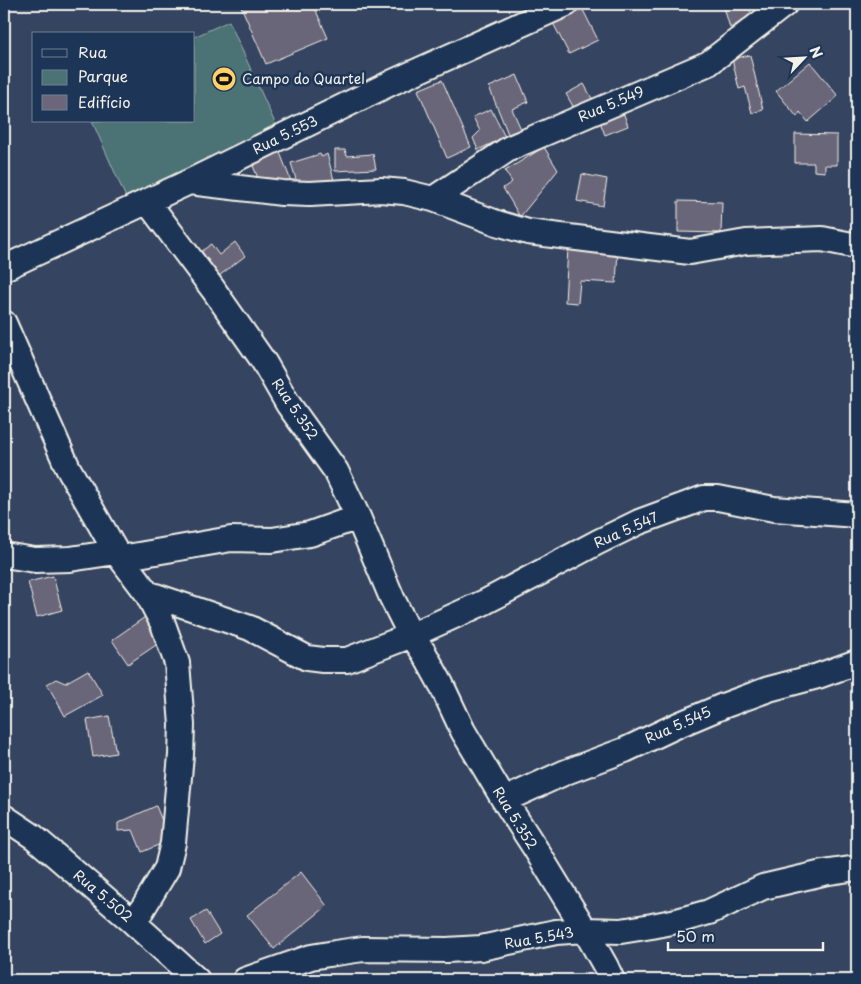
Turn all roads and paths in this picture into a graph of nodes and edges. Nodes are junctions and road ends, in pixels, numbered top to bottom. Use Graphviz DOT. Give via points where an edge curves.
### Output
graph roads {
  1 [pos="566,4"];
  2 [pos="785,4"];
  3 [pos="189,182"];
  4 [pos="433,199"];
  5 [pos="147,201"];
  6 [pos="857,246"];
  7 [pos="4,268"];
  8 [pos="4,323"];
  9 [pos="857,515"];
  10 [pos="358,517"];
  11 [pos="4,555"];
  12 [pos="118,555"];
  13 [pos="147,593"];
  14 [pos="418,644"];
  15 [pos="857,662"];
  16 [pos="504,800"];
  17 [pos="4,817"];
  18 [pos="857,868"];
  19 [pos="134,923"];
  20 [pos="584,930"];
  21 [pos="197,980"];
  22 [pos="245,980"];
  23 [pos="612,980"];
  1 -- 3 [label="street, Rua 5.553" via="392,82"];
  2 -- 4 [label="street, Rua 5.549" via="709,63 510,148"];
  3 -- 4 [label="street" via="282,193 382,190"];
  3 -- 5 [label="street, Rua 5.553"];
  4 -- 6 [label="street" via="528,232 690,252 746,242 822,240"];
  5 -- 7 [label="street, Rua 5.553"];
  5 -- 10 [label="street, Rua 5.352" via="264,362 288,404 336,471"];
  8 -- 12 [label="street" via="68,468"];
  9 -- 14 [label="street, Rua 5.547" via="774,509 704,498 639,522 598,542 485,602"];
  10 -- 12 [label="street" via="310,534 272,540 231,539"];
  10 -- 14 [label="street, Rua 5.352" via="392,598"];
  11 -- 12 [label="street" via="35,560"];
  12 -- 13 [label="street"];
  13 -- 14 [label="street, Rua 5.547" via="250,628 307,658 347,660"];
  13 -- 19 [label="street" via="177,663 181,755 173,843 167,868"];
  14 -- 16 [label="street, Rua 5.352" via="463,731"];
  15 -- 16 [label="street, Rua 5.545" via="723,706"];
  16 -- 20 [label="street, Rua 5.352"];
  17 -- 19 [label="street, Rua 5.502" via="34,837"];
  18 -- 20 [label="street, Rua 5.543" via="763,887 709,912 677,920 622,931"];
  19 -- 21 [label="street, Rua 5.502"];
  20 -- 22 [label="street, Rua 5.543" via="556,932 481,948 363,949 335,953"];
  20 -- 23 [label="street, Rua 5.352"];
}
